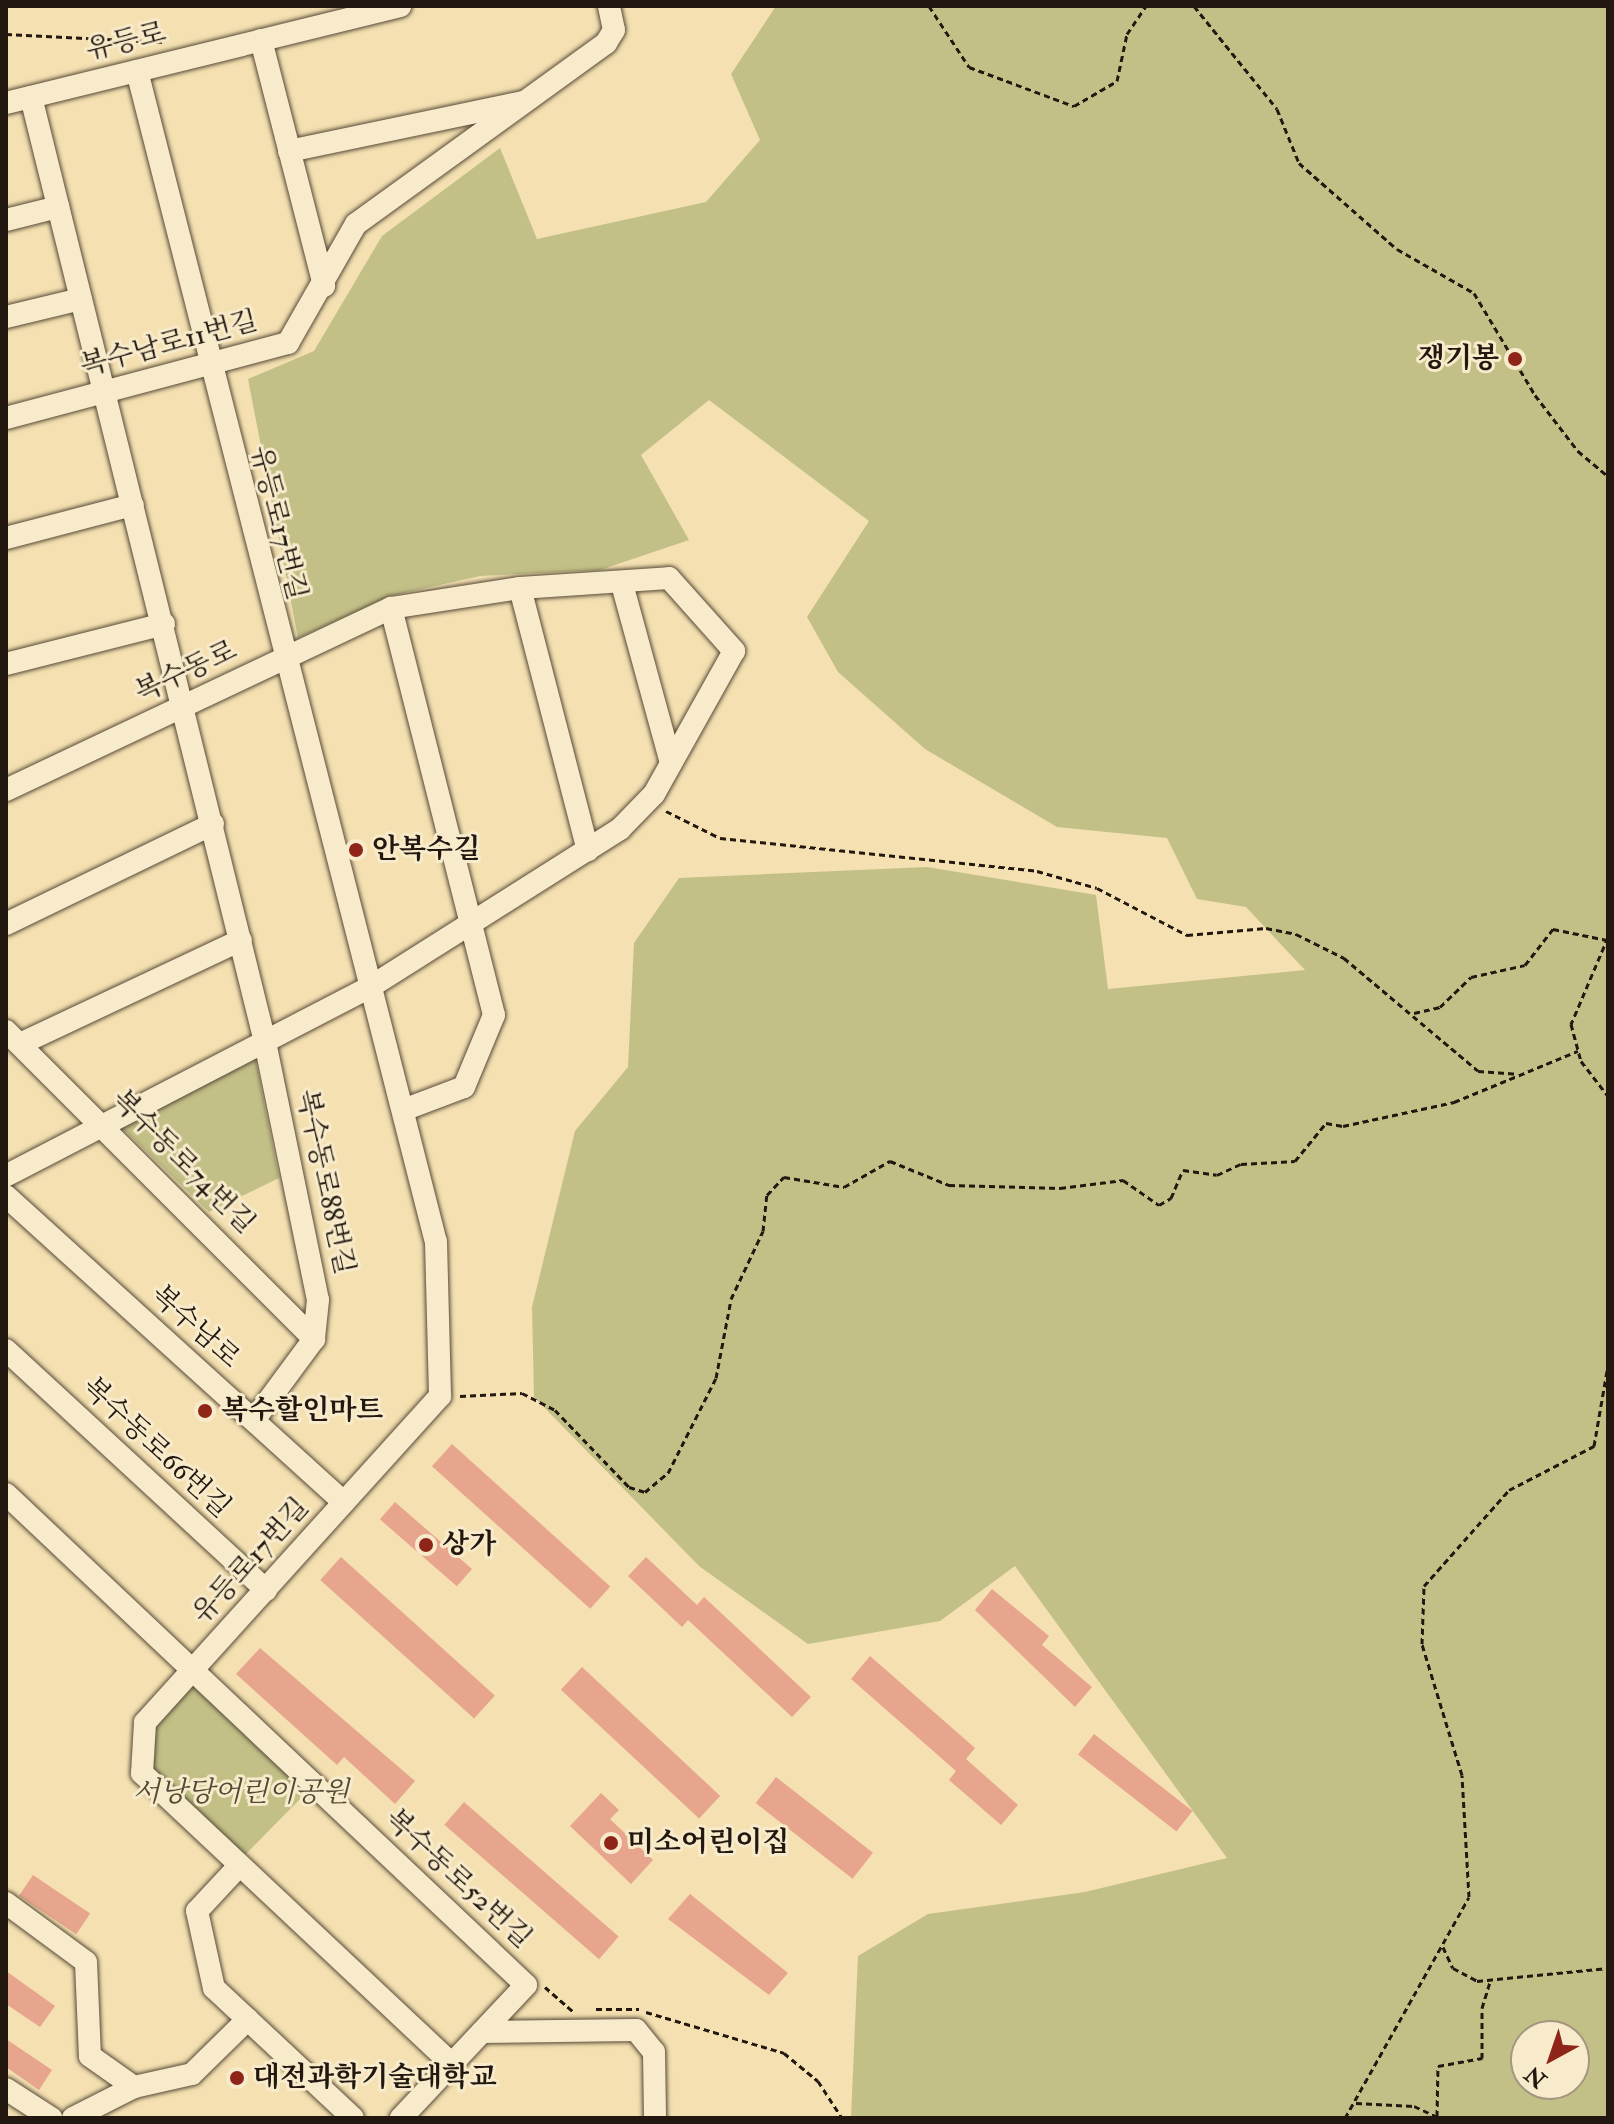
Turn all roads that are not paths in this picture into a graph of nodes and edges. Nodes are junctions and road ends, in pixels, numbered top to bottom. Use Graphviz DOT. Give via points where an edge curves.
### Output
graph roads {
  1 [pos="400,6"];
  2 [pos="609,6"];
  3 [pos="261,40"];
  4 [pos="137,71"];
  5 [pos="31,97"];
  6 [pos="529,101"];
  7 [pos="6,103"];
  8 [pos="289,151"];
  9 [pos="58,207"];
  10 [pos="6,220"];
  11 [pos="324,286"];
  12 [pos="81,299"];
  13 [pos="6,317"];
  14 [pos="209,366"];
  15 [pos="105,393"];
  16 [pos="6,418"];
  17 [pos="133,505"];
  18 [pos="6,538"];
  19 [pos="622,584"];
  20 [pos="520,588"];
  21 [pos="391,608"];
  22 [pos="164,624"];
  23 [pos="282,660"];
  24 [pos="6,664"];
  25 [pos="185,706"];
  26 [pos="671,763"];
  27 [pos="6,790"];
  28 [pos="213,824"];
  29 [pos="588,850"];
  30 [pos="6,924"];
  31 [pos="469,927"];
  32 [pos="241,940"];
  33 [pos="372,986"];
  34 [pos="13,1037"];
  35 [pos="265,1042"];
  36 [pos="403,1110"];
  37 [pos="105,1125"];
  38 [pos="6,1176"];
  39 [pos="6,1196"];
  40 [pos="314,1339"];
  41 [pos="6,1350"];
  42 [pos="254,1420"];
  43 [pos="6,1494"];
  44 [pos="344,1502"];
  45 [pos="266,1590"];
  46 [pos="193,1669"];
  47 [pos="238,1867"];
  48 [pos="6,1903"];
  49 [pos="248,2019"];
  50 [pos="482,2032"];
  51 [pos="452,2064"];
  52 [pos="134,2087"];
  53 [pos="6,2089"];
  54 [pos="51,2118"];
  55 [pos="73,2118"];
  56 [pos="353,2118"];
  57 [pos="401,2118"];
  58 [pos="655,2118"];
  1 -- 3 [label="street, 유등로"];
  2 -- 6 [label="street, 복수남로11번길" via="614,30 606,43"];
  3 -- 4 [label="street, 유등로"];
  3 -- 8 [label="street"];
  4 -- 5 [label="street, 유등로"];
  4 -- 14 [label="street, 유등로17번길"];
  5 -- 7 [label="street, 유등로"];
  5 -- 9 [label="street, 복수동로88번길"];
  6 -- 8 [label="street, 복수남로11번길"];
  6 -- 11 [label="street, 복수남로11번길" via="370,211"];
  8 -- 11 [label="street"];
  9 -- 10 [label="street"];
  9 -- 12 [label="street, 복수동로88번길"];
  11 -- 14 [label="street, 복수남로11번길" via="288,343"];
  12 -- 13 [label="street"];
  12 -- 15 [label="street, 복수동로88번길"];
  14 -- 15 [label="street, 복수남로11번길"];
  14 -- 23 [label="street, 유등로17번길"];
  15 -- 16 [label="street, 복수남로11번길"];
  15 -- 17 [label="street, 복수동로88번길"];
  17 -- 18 [label="street"];
  17 -- 22 [label="street, 복수동로88번길"];
  19 -- 20 [label="street, 복수동로"];
  19 -- 26 [label="street"];
  19 -- 26 [label="street, 복수동로" via="669,578 734,651"];
  20 -- 21 [label="street, 복수동로"];
  20 -- 29 [label="street"];
  21 -- 23 [label="street, 복수동로"];
  21 -- 31 [label="street"];
  22 -- 24 [label="street"];
  22 -- 25 [label="street, 복수동로88번길"];
  23 -- 25 [label="street, 복수동로"];
  23 -- 33 [label="street, 유등로17번길"];
  25 -- 27 [label="street, 복수동로"];
  25 -- 28 [label="street, 복수동로88번길"];
  26 -- 29 [label="street, 복수동로" via="648,800"];
  28 -- 30 [label="street"];
  28 -- 32 [label="street, 복수동로88번길"];
  29 -- 31 [label="street, 복수동로"];
  31 -- 33 [label="street, 복수동로"];
  31 -- 36 [label="street" via="494,1015 483,1055 449,1098"];
  32 -- 34 [label="street"];
  32 -- 35 [label="street, 복수동로88번길"];
  33 -- 35 [label="street"];
  33 -- 36 [label="street, 유등로17번길"];
  34 -- 37 [label="street, 복수동로74번길"];
  35 -- 37 [label="street"];
  35 -- 40 [label="street, 복수동로88번길" via="318,1300"];
  36 -- 44 [label="street, 유등로17번길" via="436,1242 440,1396"];
  37 -- 38 [label="street"];
  37 -- 40 [label="street, 복수동로74번길"];
  39 -- 42 [label="street, 복수남로"];
  40 -- 42 [label="street"];
  41 -- 45 [label="street, 복수동로66번길"];
  42 -- 44 [label="street, 복수남로"];
  43 -- 46 [label="street, 복수동로52번길"];
  44 -- 45 [label="street, 유등로17번길"];
  45 -- 46 [label="street, 유등로17번길"];
  46 -- 47 [label="street, 유등로17번길" via="145,1723 142,1773"];
  46 -- 50 [label="street, 복수동로52번길" via="526,1985"];
  47 -- 49 [label="street" via="197,1911 214,1988"];
  47 -- 51 [label="street, 유등로17번길"];
  48 -- 52 [label="street" via="86,1962 90,2056"];
  49 -- 52 [label="street" via="192,2074"];
  49 -- 56 [label="street"];
  50 -- 51 [label="street, 복수동로52번길"];
  50 -- 58 [label="street" via="636,2030 654,2052"];
  51 -- 57 [label="street, 복수동로52번길"];
  52 -- 55 [label="street"];
  53 -- 54 [label="street"];
}
